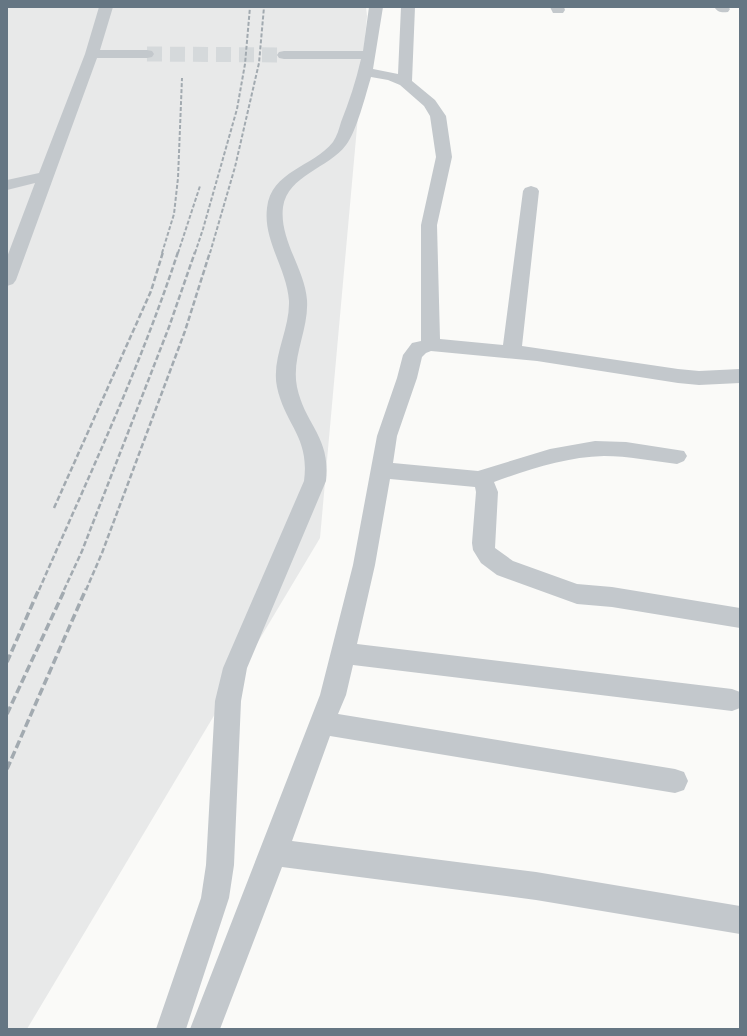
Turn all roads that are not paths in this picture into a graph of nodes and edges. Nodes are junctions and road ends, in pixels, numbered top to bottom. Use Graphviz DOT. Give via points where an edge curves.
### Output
graph roads {
  1 [pos="106,7"];
  2 [pos="376,7"];
  3 [pos="408,7"];
  4 [pos="92,54"];
  5 [pos="147,54"];
  6 [pos="284,55"];
  7 [pos="367,64"];
  8 [pos="405,82"];
  9 [pos="46,176"];
  10 [pos="7,185"];
  11 [pos="531,191"];
  12 [pos="7,280"];
  13 [pos="432,346"];
  14 [pos="512,352"];
  15 [pos="740,376"];
  16 [pos="677,456"];
  17 [pos="381,470"];
  18 [pos="479,479"];
  19 [pos="740,618"];
  20 [pos="343,652"];
  21 [pos="732,700"];
  22 [pos="322,723"];
  23 [pos="675,781"];
  24 [pos="274,852"];
  25 [pos="740,920"];
  26 [pos="171,1029"];
  27 [pos="205,1029"];
  1 -- 4 [label="street"];
  2 -- 7 [label="street"];
  3 -- 8 [label="street"];
  4 -- 5 [label="street"];
  4 -- 9 [label="street"];
  6 -- 7 [label="street"];
  7 -- 8 [label="street"];
  7 -- 26 [label="street" via="342,141 331,153 296,175 276,197 276,228 295,284 298,301 286,369 287,388 312,441 318,463 317,472 300,518 235,668 228,701 220,865 215,898"];
  8 -- 13 [label="street" via="421,95 438,116 444,156 429,225"];
  9 -- 10 [label="street"];
  9 -- 12 [label="street"];
  11 -- 14 [label="street"];
  13 -- 14 [label="street"];
  13 -- 17 [label="street" via="419,348 413,355 387,436"];
  14 -- 15 [label="street" via="685,377"];
  16 -- 18 [label="street" via="614,449 576,451"];
  17 -- 18 [label="street"];
  17 -- 20 [label="street" via="364,565"];
  18 -- 19 [label="street" via="484,483 487,492 484,550 489,557 505,568 577,594 612,597"];
  20 -- 21 [label="street"];
  20 -- 22 [label="street" via="333,695"];
  22 -- 23 [label="street"];
  22 -- 24 [label="street"];
  24 -- 25 [label="street" via="536,886"];
  24 -- 27 [label="street"];
}
